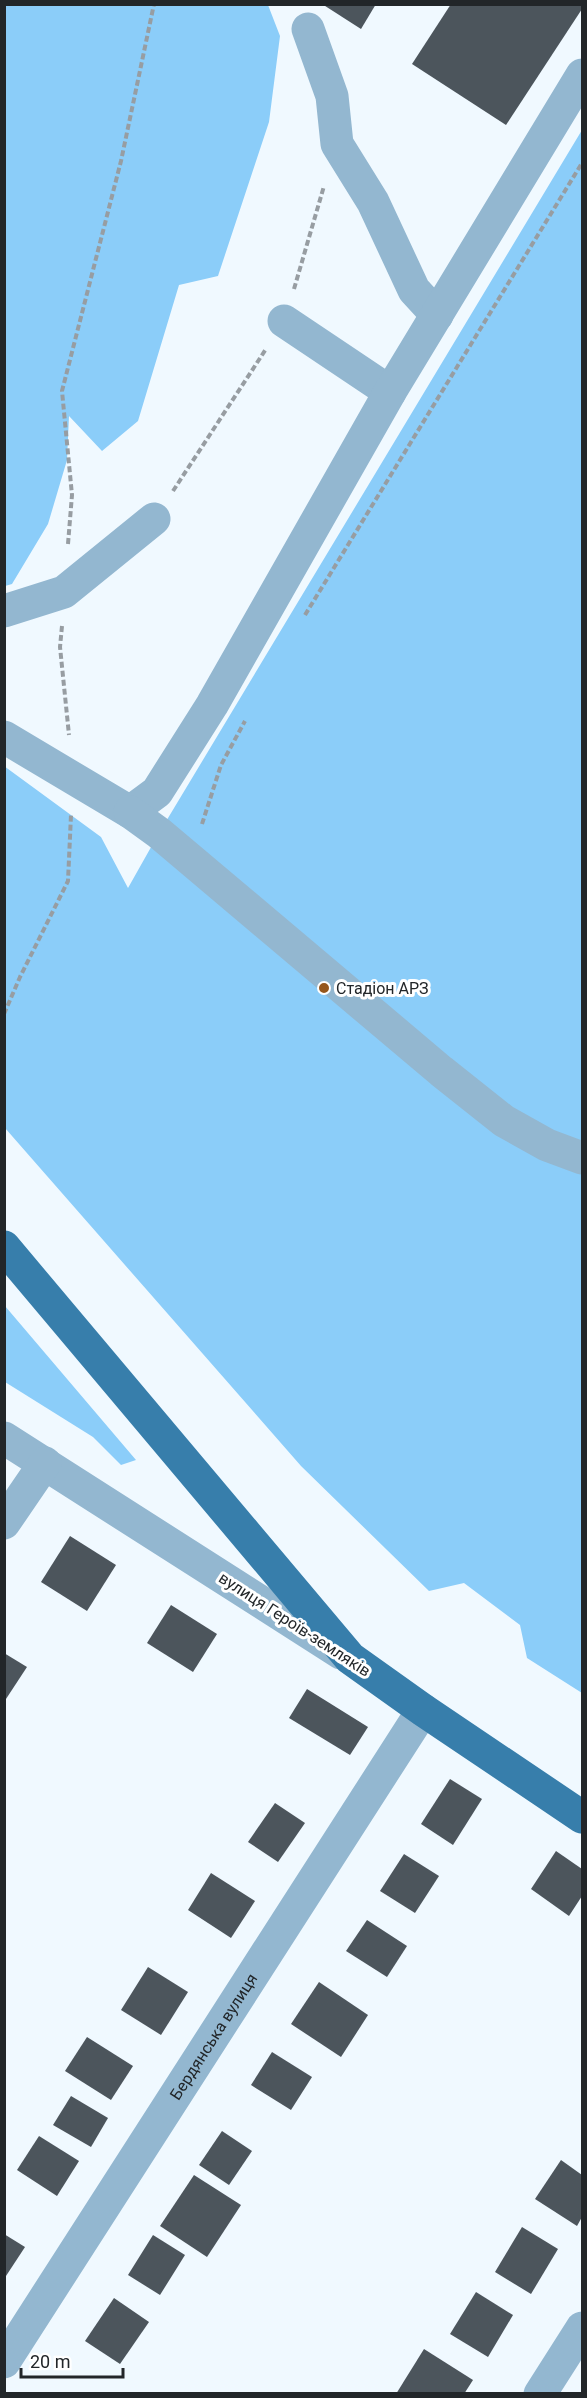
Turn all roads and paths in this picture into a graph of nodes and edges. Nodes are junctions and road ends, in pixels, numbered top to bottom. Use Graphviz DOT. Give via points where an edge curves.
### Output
graph roads {
  1 [pos="154,4"];
  2 [pos="308,29"];
  3 [pos="582,75"];
  4 [pos="582,164"];
  5 [pos="437,315"];
  6 [pos="284,321"];
  7 [pos="390,392"];
  8 [pos="154,519"];
  9 [pos="64,592"];
  10 [pos="4,611"];
  11 [pos="302,620"];
  12 [pos="250,713"];
  13 [pos="4,737"];
  14 [pos="73,778"];
  15 [pos="130,812"];
  16 [pos="192,861"];
  17 [pos="4,1014"];
  18 [pos="582,1158"];
  19 [pos="4,1247"];
  20 [pos="4,1437"];
  21 [pos="45,1463"];
  22 [pos="4,1523"];
  23 [pos="350,1658"];
  24 [pos="423,1710"];
  25 [pos="582,1817"];
  26 [pos="582,2328"];
  27 [pos="4,2362"];
  28 [pos="540,2394"];
  1 -- 9 [label="path" via="121,161 62,391 72,495"];
  2 -- 5 [label="street" via="332,96 337,144 373,202 414,290"];
  3 -- 5 [label="street"];
  4 -- 11 [label="path"];
  5 -- 7 [label="street"];
  6 -- 7 [label="street"];
  7 -- 15 [label="street" via="212,705 157,792"];
  8 -- 9 [label="street"];
  9 -- 10 [label="street"];
  9 -- 14 [label="path" via="60,647"];
  12 -- 16 [label="path" via="221,765"];
  13 -- 14 [label="street"];
  14 -- 15 [label="street"];
  14 -- 17 [label="path" via="68,881"];
  15 -- 16 [label="street"];
  16 -- 18 [label="street" via="504,1121 547,1145"];
  19 -- 23 [label="main road"];
  20 -- 21 [label="street, вулиця Героїв-земляків"];
  21 -- 22 [label="street"];
  21 -- 23 [label="street, вулиця Героїв-земляків"];
  23 -- 24 [label="main road, вулиця Героїв-земляків"];
  24 -- 25 [label="main road, вулиця Героїв-земляків"];
  24 -- 27 [label="street, Бердянська вулиця"];
  26 -- 28 [label="street"];
}
